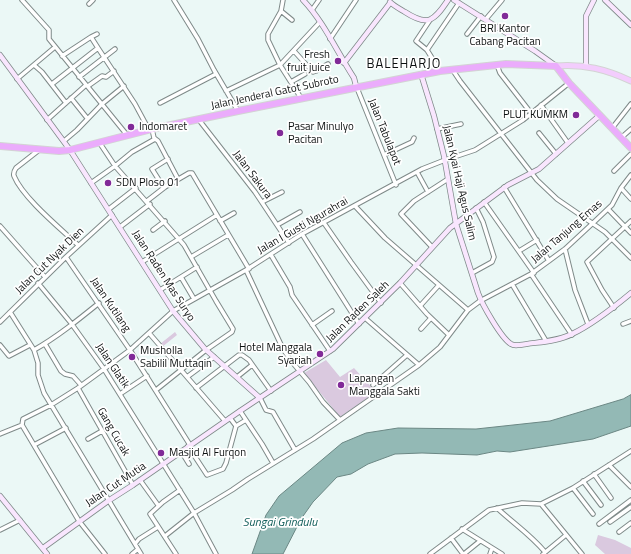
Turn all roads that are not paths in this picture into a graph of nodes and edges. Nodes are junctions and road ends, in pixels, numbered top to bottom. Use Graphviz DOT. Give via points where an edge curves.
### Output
graph roads {
  1 [pos="22,0"];
  2 [pos="93,0"];
  3 [pos="174,0"];
  4 [pos="284,0"];
  5 [pos="303,0"];
  6 [pos="319,0"];
  7 [pos="356,0"];
  8 [pos="448,0"];
  9 [pos="454,0"];
  10 [pos="502,0"];
  11 [pos="594,0"];
  12 [pos="605,0"];
  13 [pos="390,1"];
  14 [pos="459,3"];
  15 [pos="89,4"];
  16 [pos="312,10"];
  17 [pos="281,11"];
  18 [pos="481,16"];
  19 [pos="486,19"];
  20 [pos="292,20"];
  21 [pos="430,20"];
  22 [pos="320,22"];
  23 [pos="630,23"];
  24 [pos="97,34"];
  25 [pos="468,34"];
  26 [pos="91,37"];
  27 [pos="330,38"];
  28 [pos="55,47"];
  29 [pos="98,48"];
  30 [pos="115,49"];
  31 [pos="427,50"];
  32 [pos="294,51"];
  33 [pos="0,56"];
  34 [pos="62,56"];
  35 [pos="105,57"];
  36 [pos="344,63"];
  37 [pos="328,64"];
  38 [pos="34,65"];
  39 [pos="280,65"];
  40 [pos="497,65"];
  41 [pos="556,66"];
  42 [pos="586,66"];
  43 [pos="71,68"];
  44 [pos="452,69"];
  45 [pos="114,71"];
  46 [pos="440,71"];
  47 [pos="216,74"];
  48 [pos="305,74"];
  49 [pos="421,74"];
  50 [pos="79,77"];
  51 [pos="17,79"];
  52 [pos="631,81"];
  53 [pos="291,82"];
  54 [pos="569,82"];
  55 [pos="52,84"];
  56 [pos="87,86"];
  57 [pos="124,86"];
  58 [pos="356,86"];
  59 [pos="226,91"];
  60 [pos="72,98"];
  61 [pos="301,98"];
  62 [pos="66,102"];
  63 [pos="160,103"];
  64 [pos="102,104"];
  65 [pos="631,104"];
  66 [pos="541,105"];
  67 [pos="238,111"];
  68 [pos="531,114"];
  69 [pos="600,115"];
  70 [pos="87,118"];
  71 [pos="47,120"];
  72 [pos="199,120"];
  73 [pos="461,124"];
  74 [pos="613,127"];
  75 [pos="148,128"];
  76 [pos="437,129"];
  77 [pos="631,129"];
  78 [pos="124,132"];
  79 [pos="538,133"];
  80 [pos="501,134"];
  81 [pos="622,137"];
  82 [pos="414,138"];
  83 [pos="155,139"];
  84 [pos="64,141"];
  85 [pos="99,142"];
  86 [pos="568,143"];
  87 [pos="0,146"];
  88 [pos="631,148"];
  89 [pos="39,150"];
  90 [pos="70,150"];
  91 [pos="556,154"];
  92 [pos="631,154"];
  93 [pos="384,155"];
  94 [pos="168,160"];
  95 [pos="445,160"];
  96 [pos="115,166"];
  97 [pos="614,170"];
  98 [pos="417,172"];
  99 [pos="532,173"];
  100 [pos="631,175"];
  101 [pos="178,179"];
  102 [pos="448,179"];
  103 [pos="91,183"];
  104 [pos="396,185"];
  105 [pos="136,188"];
  106 [pos="164,188"];
  107 [pos="504,188"];
  108 [pos="621,188"];
  109 [pos="282,192"];
  110 [pos="428,192"];
  111 [pos="631,199"];
  112 [pos="148,202"];
  113 [pos="262,202"];
  114 [pos="484,202"];
  115 [pos="355,206"];
  116 [pos="476,208"];
  117 [pos="109,209"];
  118 [pos="608,209"];
  119 [pos="300,212"];
  120 [pos="234,213"];
  121 [pos="113,215"];
  122 [pos="216,215"];
  123 [pos="164,221"];
  124 [pos="220,221"];
  125 [pos="631,221"];
  126 [pos="324,223"];
  127 [pos="593,223"];
  128 [pos="456,224"];
  129 [pos="277,225"];
  130 [pos="0,226"];
  131 [pos="120,227"];
  132 [pos="624,227"];
  133 [pos="153,230"];
  134 [pos="631,233"];
  135 [pos="302,234"];
  136 [pos="228,235"];
  137 [pos="179,238"];
  138 [pos="612,239"];
  139 [pos="537,240"];
  140 [pos="289,243"];
  141 [pos="78,246"];
  142 [pos="432,247"];
  143 [pos="565,249"];
  144 [pos="519,252"];
  145 [pos="271,255"];
  146 [pos="66,257"];
  147 [pos="191,257"];
  148 [pos="631,258"];
  149 [pos="549,261"];
  150 [pos="142,262"];
  151 [pos="416,265"];
  152 [pos="197,267"];
  153 [pos="247,269"];
  154 [pos="472,273"];
  155 [pos="532,274"];
  156 [pos="45,277"];
  157 [pos="181,277"];
  158 [pos="38,283"];
  159 [pos="400,283"];
  160 [pos="512,284"];
  161 [pos="439,285"];
  162 [pos="160,290"];
  163 [pos="211,291"];
  164 [pos="631,293"];
  165 [pos="194,299"];
  166 [pos="480,301"];
  167 [pos="99,303"];
  168 [pos="381,303"];
  169 [pos="420,306"];
  170 [pos="614,308"];
  171 [pos="468,310"];
  172 [pos="173,311"];
  173 [pos="332,311"];
  174 [pos="10,312"];
  175 [pos="366,318"];
  176 [pos="431,318"];
  177 [pos="631,321"];
  178 [pos="0,322"];
  179 [pos="73,324"];
  180 [pos="359,324"];
  181 [pos="588,324"];
  182 [pos="623,324"];
  183 [pos="312,325"];
  184 [pos="421,329"];
  185 [pos="149,333"];
  186 [pos="449,335"];
  187 [pos="572,335"];
  188 [pos="546,341"];
  189 [pos="46,344"];
  190 [pos="0,345"];
  191 [pos="30,345"];
  192 [pos="34,350"];
  193 [pos="130,350"];
  194 [pos="206,350"];
  195 [pos="330,351"];
  196 [pos="2,352"];
  197 [pos="407,355"];
  198 [pos="214,357"];
  199 [pos="252,365"];
  200 [pos="418,365"];
  201 [pos="225,366"];
  202 [pos="104,369"];
  203 [pos="180,370"];
  204 [pos="300,372"];
  205 [pos="147,376"];
  206 [pos="186,377"];
  207 [pos="237,378"];
  208 [pos="373,384"];
  209 [pos="80,387"];
  210 [pos="196,388"];
  211 [pos="156,390"];
  212 [pos="271,391"];
  213 [pos="120,394"];
  214 [pos="260,398"];
  215 [pos="51,405"];
  216 [pos="240,411"];
  217 [pos="230,418"];
  218 [pos="246,420"];
  219 [pos="340,420"];
  220 [pos="225,421"];
  221 [pos="22,425"];
  222 [pos="236,426"];
  223 [pos="66,428"];
  224 [pos="102,431"];
  225 [pos="0,434"];
  226 [pos="88,439"];
  227 [pos="34,445"];
  228 [pos="189,446"];
  229 [pos="296,450"];
  230 [pos="181,451"];
  231 [pos="631,451"];
  232 [pos="163,463"];
  233 [pos="273,463"];
  234 [pos="189,464"];
  235 [pos="609,465"];
  236 [pos="594,474"];
  237 [pos="140,480"];
  238 [pos="583,481"];
  239 [pos="133,485"];
  240 [pos="631,487"];
  241 [pos="573,488"];
  242 [pos="180,490"];
  243 [pos="0,496"];
  244 [pos="611,498"];
  245 [pos="631,500"];
  246 [pos="108,501"];
  247 [pos="541,504"];
  248 [pos="158,505"];
  249 [pos="601,505"];
  250 [pos="631,507"];
  251 [pos="497,508"];
  252 [pos="194,513"];
  253 [pos="593,514"];
  254 [pos="20,520"];
  255 [pos="79,521"];
  256 [pos="610,522"];
  257 [pos="631,523"];
  258 [pos="599,524"];
  259 [pos="158,527"];
  260 [pos="462,529"];
  261 [pos="0,530"];
  262 [pos="619,532"];
  263 [pos="566,535"];
  264 [pos="165,536"];
  265 [pos="451,538"];
  266 [pos="480,541"];
  267 [pos="135,544"];
  268 [pos="43,548"];
  269 [pos="492,548"];
  270 [pos="138,549"];
  271 [pos="436,550"];
  272 [pos="544,553"];
  273 [pos="47,554"];
  274 [pos="105,554"];
  275 [pos="132,554"];
  276 [pos="141,554"];
  277 [pos="176,554"];
  278 [pos="216,554"];
  279 [pos="430,554"];
  280 [pos="439,554"];
  281 [pos="464,554"];
  282 [pos="490,554"];
  283 [pos="502,554"];
  284 [pos="582,554"];
  1 -- 28 [label="street" via="50,30 48,38"];
  2 -- 15 [label="street"];
  3 -- 47 [label="street"];
  4 -- 17 [label="street"];
  5 -- 16 [label="street"];
  6 -- 16 [label="street"];
  7 -- 27 [label="street"];
  8 -- 21 [label="street" via="439,14"];
  9 -- 14 [label="street"];
  10 -- 19 [label="street"];
  11 -- 42 [label="street" via="586,16"];
  12 -- 23 [label="street"];
  13 -- 21 [label="street" via="418,20"];
  13 -- 36 [label="street"];
  14 -- 18 [label="street"];
  14 -- 31 [label="street"];
  16 -- 22 [label="street"];
  17 -- 20 [label="street"];
  17 -- 39 [label="street" via="268,36"];
  18 -- 19 [label="street"];
  18 -- 25 [label="street"];
  19 -- 41 [label="street"];
  21 -- 31 [label="street" via="416,41"];
  22 -- 27 [label="street"];
  22 -- 32 [label="street"];
  24 -- 26 [label="street"];
  26 -- 29 [label="street"];
  26 -- 34 [label="street"];
  27 -- 36 [label="street"];
  28 -- 34 [label="street"];
  28 -- 38 [label="street"];
  29 -- 35 [label="street"];
  29 -- 43 [label="street"];
  30 -- 35 [label="street"];
  31 -- 46 [label="street"];
  32 -- 37 [label="street" via="313,72"];
  32 -- 39 [label="street"];
  33 -- 51 [label="street, Jalan Raden Mas Suryo"];
  34 -- 43 [label="street"];
  35 -- 45 [label="street"];
  35 -- 50 [label="street"];
  36 -- 58 [label="street"];
  38 -- 51 [label="street"];
  38 -- 55 [label="street"];
  39 -- 53 [label="street"];
  39 -- 59 [label="street"];
  40 -- 41 [label="highway, Jalan Jenderal Gatot Subroto"];
  40 -- 44 [label="highway, Jalan Jenderal Gatot Subroto"];
  40 -- 68 [label="street" via="500,73"];
  41 -- 42 [label="main road"];
  41 -- 54 [label="highway"];
  42 -- 52 [label="main road" via="611,72"];
  43 -- 50 [label="street"];
  43 -- 55 [label="street"];
  44 -- 46 [label="highway, Jalan Jenderal Gatot Subroto"];
  44 -- 80 [label="street"];
  45 -- 56 [label="street"];
  45 -- 57 [label="street"];
  46 -- 49 [label="highway, Jalan Jenderal Gatot Subroto"];
  47 -- 59 [label="street"];
  47 -- 63 [label="street"];
  48 -- 53 [label="street"];
  49 -- 58 [label="highway, Jalan Jenderal Gatot Subroto"];
  49 -- 76 [label="street, Jalan Kyai Haji Agus Salim"];
  50 -- 56 [label="street"];
  51 -- 71 [label="street, Jalan Raden Mas Suryo"];
  53 -- 61 [label="street"];
  54 -- 66 [label="street, Jalan I Gusti Ngurahrai"];
  54 -- 69 [label="highway"];
  55 -- 62 [label="street"];
  56 -- 60 [label="street"];
  56 -- 64 [label="street"];
  57 -- 64 [label="street"];
  57 -- 75 [label="street"];
  58 -- 61 [label="highway, Jalan Jenderal Gatot Subroto"];
  58 -- 93 [label="street, Jalan Tabulapot"];
  59 -- 67 [label="street"];
  60 -- 62 [label="street"];
  60 -- 70 [label="street"];
  61 -- 67 [label="highway, Jalan Jenderal Gatot Subroto"];
  62 -- 71 [label="street"];
  64 -- 70 [label="street"];
  64 -- 78 [label="street"];
  65 -- 74 [label="street"];
  66 -- 68 [label="street, Jalan I Gusti Ngurahrai"];
  66 -- 86 [label="street"];
  67 -- 72 [label="highway, Jalan Jenderal Gatot Subroto"];
  68 -- 80 [label="street, Jalan I Gusti Ngurahrai"];
  69 -- 74 [label="highway"];
  69 -- 86 [label="street, Jalan Raden Saleh"];
  70 -- 84 [label="street"];
  71 -- 84 [label="street, Jalan Raden Mas Suryo"];
  72 -- 75 [label="highway, Jalan Jenderal Gatot Subroto"];
  72 -- 113 [label="street, Jalan Sakura"];
  73 -- 76 [label="street"];
  74 -- 81 [label="highway"];
  75 -- 78 [label="highway, Jalan Jenderal Gatot Subroto"];
  75 -- 83 [label="street"];
  76 -- 95 [label="street, Jalan Kyai Haji Agus Salim"];
  77 -- 81 [label="street"];
  78 -- 85 [label="highway, Jalan Jenderal Gatot Subroto"];
  79 -- 91 [label="street"];
  80 -- 95 [label="street, Jalan I Gusti Ngurahrai" via="475,150"];
  80 -- 99 [label="street"];
  81 -- 88 [label="highway"];
  82 -- 93 [label="street" via="412,142"];
  83 -- 94 [label="street"];
  83 -- 96 [label="street" via="132,152"];
  84 -- 90 [label="street, Jalan Raden Mas Suryo"];
  85 -- 90 [label="highway, Jalan Jenderal Gatot Subroto"];
  85 -- 96 [label="street"];
  86 -- 91 [label="street, Jalan Raden Saleh"];
  87 -- 89 [label="highway, Jalan Jenderal Gatot Subroto"];
  89 -- 90 [label="highway, Jalan Jenderal Gatot Subroto"];
  89 -- 141 [label="street" via="14,170 14,176 27,195"];
  90 -- 103 [label="street, Jalan Raden Mas Suryo"];
  91 -- 99 [label="street, Jalan Raden Saleh"];
  92 -- 97 [label="street"];
  93 -- 104 [label="street, Jalan Tabulapot"];
  94 -- 101 [label="street"];
  94 -- 106 [label="street" via="152,170"];
  95 -- 98 [label="street, Jalan I Gusti Ngurahrai"];
  95 -- 102 [label="street, Jalan Kyai Haji Agus Salim"];
  96 -- 103 [label="street"];
  96 -- 105 [label="street"];
  98 -- 104 [label="street, Jalan I Gusti Ngurahrai"];
  98 -- 110 [label="street"];
  99 -- 107 [label="street, Jalan Raden Saleh"];
  99 -- 127 [label="street" via="557,199"];
  100 -- 108 [label="street, Jalan Tanjung Emas"];
  101 -- 106 [label="street"];
  101 -- 122 [label="street" via="189,173 193,174"];
  102 -- 110 [label="street"];
  102 -- 128 [label="street, Jalan Kyai Haji Agus Salim"];
  103 -- 117 [label="street, Jalan Raden Mas Suryo"];
  104 -- 115 [label="street, Jalan I Gusti Ngurahrai"];
  105 -- 112 [label="street"];
  105 -- 117 [label="street"];
  106 -- 112 [label="street"];
  107 -- 114 [label="street, Jalan Raden Saleh"];
  107 -- 139 [label="street"];
  108 -- 111 [label="street"];
  108 -- 118 [label="street, Jalan Tanjung Emas"];
  109 -- 113 [label="street"];
  110 -- 142 [label="street" via="401,214"];
  112 -- 123 [label="street"];
  112 -- 131 [label="street"];
  113 -- 129 [label="street, Jalan Sakura"];
  114 -- 116 [label="street, Jalan Raden Saleh"];
  114 -- 144 [label="street"];
  115 -- 126 [label="street, Jalan I Gusti Ngurahrai"];
  115 -- 151 [label="street" via="385,238"];
  116 -- 128 [label="street, Jalan Raden Saleh"];
  116 -- 154 [label="street" via="494,257 492,262"];
  117 -- 121 [label="street, Jalan Raden Mas Suryo"];
  118 -- 127 [label="street, Jalan Tanjung Emas"];
  118 -- 132 [label="street"];
  119 -- 129 [label="street"];
  120 -- 124 [label="street"];
  121 -- 131 [label="street, Jalan Raden Mas Suryo"];
  121 -- 141 [label="street, Jalan Cut Nyak Dien"];
  122 -- 124 [label="street"];
  122 -- 137 [label="street"];
  123 -- 133 [label="street"];
  123 -- 137 [label="street"];
  124 -- 136 [label="street"];
  125 -- 132 [label="street"];
  126 -- 135 [label="street, Jalan I Gusti Ngurahrai"];
  126 -- 168 [label="street"];
  127 -- 138 [label="street"];
  127 -- 143 [label="street, Jalan Tanjung Emas"];
  128 -- 142 [label="street, Jalan Raden Saleh"];
  128 -- 154 [label="street, Jalan Kyai Haji Agus Salim"];
  129 -- 140 [label="street, Jalan Sakura"];
  130 -- 156 [label="street"];
  131 -- 150 [label="street, Jalan Raden Mas Suryo"];
  132 -- 134 [label="street"];
  132 -- 138 [label="street"];
  135 -- 140 [label="street, Jalan I Gusti Ngurahrai"];
  135 -- 180 [label="street"];
  136 -- 147 [label="street"];
  136 -- 153 [label="street"];
  137 -- 147 [label="street"];
  137 -- 150 [label="street"];
  138 -- 148 [label="street"];
  138 -- 170 [label="street" via="587,263"];
  139 -- 144 [label="street"];
  139 -- 149 [label="street"];
  140 -- 145 [label="street, Jalan I Gusti Ngurahrai"];
  141 -- 146 [label="street, Jalan Cut Nyak Dien"];
  142 -- 151 [label="street, Jalan Raden Saleh"];
  143 -- 149 [label="street, Jalan Tanjung Emas"];
  143 -- 181 [label="street" via="575,290"];
  144 -- 155 [label="street"];
  145 -- 153 [label="street, Jalan I Gusti Ngurahrai"];
  145 -- 183 [label="street" via="292,295"];
  146 -- 156 [label="street, Jalan Cut Nyak Dien"];
  146 -- 167 [label="street, Jalan Kutilang"];
  147 -- 152 [label="street"];
  149 -- 155 [label="street, Jalan Tanjung Emas"];
  150 -- 162 [label="street, Jalan Raden Mas Suryo"];
  151 -- 159 [label="street, Jalan Raden Saleh"];
  151 -- 161 [label="street"];
  152 -- 157 [label="street"];
  152 -- 163 [label="street"];
  153 -- 163 [label="street, Jalan I Gusti Ngurahrai"];
  153 -- 204 [label="street" via="283,348"];
  154 -- 166 [label="street, Jalan Kyai Haji Agus Salim"];
  155 -- 160 [label="street, Jalan Tanjung Emas"];
  155 -- 187 [label="street"];
  156 -- 158 [label="street, Jalan Cut Nyak Dien"];
  157 -- 162 [label="street"];
  157 -- 165 [label="street"];
  158 -- 174 [label="street, Jalan Cut Nyak Dien"];
  158 -- 179 [label="street, Jalan Glatik"];
  159 -- 168 [label="street, Jalan Raden Saleh"];
  159 -- 169 [label="street"];
  160 -- 166 [label="street, Jalan Tanjung Emas"];
  160 -- 188 [label="street"];
  161 -- 169 [label="street"];
  161 -- 171 [label="street"];
  162 -- 172 [label="street, Jalan Raden Mas Suryo"];
  163 -- 165 [label="street, Jalan I Gusti Ngurahrai"];
  163 -- 194 [label="street" via="233,329"];
  164 -- 170 [label="street, Jalan Kyai Haji Agus Salim"];
  165 -- 172 [label="street, Jalan I Gusti Ngurahrai"];
  166 -- 171 [label="street, Jalan Tanjung Emas"];
  166 -- 188 [label="street, Jalan Kyai Haji Agus Salim" via="496,326 513,345"];
  167 -- 179 [label="street"];
  167 -- 193 [label="street, Jalan Kutilang"];
  168 -- 175 [label="street, Jalan Raden Saleh"];
  169 -- 176 [label="street"];
  170 -- 181 [label="street, Jalan Kyai Haji Agus Salim"];
  171 -- 186 [label="street, Jalan Tanjung Emas"];
  172 -- 185 [label="street, Jalan I Gusti Ngurahrai"];
  172 -- 194 [label="street, Jalan Raden Mas Suryo"];
  173 -- 183 [label="street"];
  174 -- 178 [label="street, Jalan Cut Nyak Dien"];
  174 -- 191 [label="street"];
  175 -- 180 [label="street, Jalan Raden Saleh"];
  175 -- 197 [label="street"];
  176 -- 184 [label="street"];
  176 -- 186 [label="street"];
  177 -- 182 [label="street"];
  179 -- 189 [label="street"];
  179 -- 202 [label="street, Jalan Glatik"];
  180 -- 195 [label="street, Jalan Raden Saleh"];
  181 -- 187 [label="street, Jalan Kyai Haji Agus Salim"];
  183 -- 195 [label="street"];
  185 -- 193 [label="street, Jalan I Gusti Ngurahrai"];
  185 -- 203 [label="street"];
  186 -- 200 [label="street, Jalan Tanjung Emas"];
  187 -- 188 [label="street, Jalan Kyai Haji Agus Salim"];
  189 -- 192 [label="street"];
  189 -- 209 [label="street" via="60,371 73,376"];
  190 -- 196 [label="street"];
  191 -- 192 [label="street"];
  191 -- 196 [label="street" via="10,356"];
  192 -- 215 [label="street" via="41,385"];
  193 -- 202 [label="street, Jalan I Gusti Ngurahrai"];
  193 -- 205 [label="street, Jalan Kutilang"];
  194 -- 198 [label="street, Jalan Raden Mas Suryo"];
  194 -- 203 [label="street"];
  195 -- 204 [label="street, Jalan Raden Saleh"];
  197 -- 200 [label="street"];
  197 -- 208 [label="street"];
  198 -- 201 [label="street, Jalan Raden Mas Suryo"];
  198 -- 206 [label="street"];
  199 -- 201 [label="street" via="244,356 238,355"];
  199 -- 207 [label="street"];
  199 -- 212 [label="street"];
  200 -- 219 [label="street, Jalan Tanjung Emas"];
  201 -- 207 [label="street, Jalan Raden Mas Suryo"];
  201 -- 210 [label="street"];
  202 -- 209 [label="street, Jalan I Gusti Ngurahrai"];
  202 -- 213 [label="street, Jalan Glatik"];
  203 -- 206 [label="street"];
  203 -- 211 [label="street"];
  204 -- 212 [label="street, Jalan Raden Saleh"];
  204 -- 219 [label="street"];
  205 -- 211 [label="street, Jalan Kutilang"];
  205 -- 213 [label="street"];
  206 -- 210 [label="street"];
  207 -- 214 [label="street, Jalan Raden Mas Suryo"];
  209 -- 215 [label="street, Jalan I Gusti Ngurahrai"];
  209 -- 224 [label="street, Gang Cucak"];
  210 -- 220 [label="street"];
  211 -- 228 [label="street, Jalan Kutilang"];
  212 -- 214 [label="street, Jalan Raden Saleh"];
  213 -- 232 [label="street, Jalan Glatik"];
  214 -- 216 [label="street, Jalan Cut Mutia"];
  214 -- 229 [label="street" via="266,410 273,412"];
  215 -- 221 [label="street, Jalan I Gusti Ngurahrai" via="23,419"];
  215 -- 223 [label="street"];
  216 -- 217 [label="street, Jalan Cut Mutia"];
  216 -- 218 [label="street"];
  217 -- 220 [label="street, Jalan Cut Mutia"];
  217 -- 222 [label="street"];
  218 -- 222 [label="street"];
  218 -- 233 [label="street"];
  219 -- 229 [label="street, Jalan Tanjung Emas"];
  220 -- 228 [label="street, Jalan Cut Mutia"];
  221 -- 225 [label="street"];
  221 -- 227 [label="street"];
  222 -- 228 [label="street, Jalan Kutilang" via="223,469 207,476"];
  223 -- 227 [label="street"];
  223 -- 246 [label="street"];
  224 -- 226 [label="street"];
  224 -- 239 [label="street, Gang Cucak"];
  227 -- 255 [label="street"];
  228 -- 230 [label="street, Jalan Cut Mutia"];
  229 -- 233 [label="street, Jalan Tanjung Emas"];
  230 -- 232 [label="street, Jalan Cut Mutia"];
  230 -- 234 [label="street"];
  231 -- 235 [label="street"];
  232 -- 237 [label="street, Jalan Cut Mutia"];
  232 -- 242 [label="street, Jalan Glatik"];
  233 -- 252 [label="street, Jalan Tanjung Emas"];
  235 -- 236 [label="street"];
  235 -- 240 [label="street"];
  236 -- 238 [label="street"];
  236 -- 244 [label="street"];
  237 -- 239 [label="street, Jalan Cut Mutia"];
  237 -- 248 [label="street"];
  238 -- 241 [label="street"];
  238 -- 249 [label="street"];
  239 -- 246 [label="street, Jalan Cut Mutia"];
  241 -- 247 [label="street"];
  241 -- 253 [label="street"];
  242 -- 248 [label="street"];
  242 -- 252 [label="street, Jalan Glatik"];
  243 -- 254 [label="street"];
  245 -- 258 [label="street"];
  246 -- 255 [label="street, Jalan Cut Mutia"];
  246 -- 267 [label="street"];
  247 -- 251 [label="street" via="522,503"];
  247 -- 263 [label="street"];
  248 -- 259 [label="street" via="150,514"];
  250 -- 256 [label="street"];
  251 -- 260 [label="street" via="489,510"];
  251 -- 272 [label="street" via="534,539"];
  252 -- 264 [label="street, Jalan Tanjung Emas"];
  252 -- 278 [label="street, Jalan Glatik"];
  254 -- 261 [label="street"];
  254 -- 268 [label="street"];
  255 -- 268 [label="street, Jalan Cut Mutia"];
  255 -- 274 [label="street"];
  257 -- 262 [label="street"];
  259 -- 264 [label="street"];
  259 -- 267 [label="street"];
  260 -- 265 [label="street"];
  260 -- 266 [label="street"];
  263 -- 272 [label="street"];
  263 -- 284 [label="street"];
  264 -- 277 [label="street"];
  265 -- 271 [label="street"];
  265 -- 281 [label="street"];
  266 -- 269 [label="street"];
  266 -- 281 [label="street"];
  267 -- 270 [label="street"];
  268 -- 273 [label="street"];
  269 -- 282 [label="street"];
  269 -- 283 [label="street"];
  270 -- 275 [label="street"];
  270 -- 276 [label="street"];
  271 -- 279 [label="street"];
  271 -- 280 [label="street"];
}
